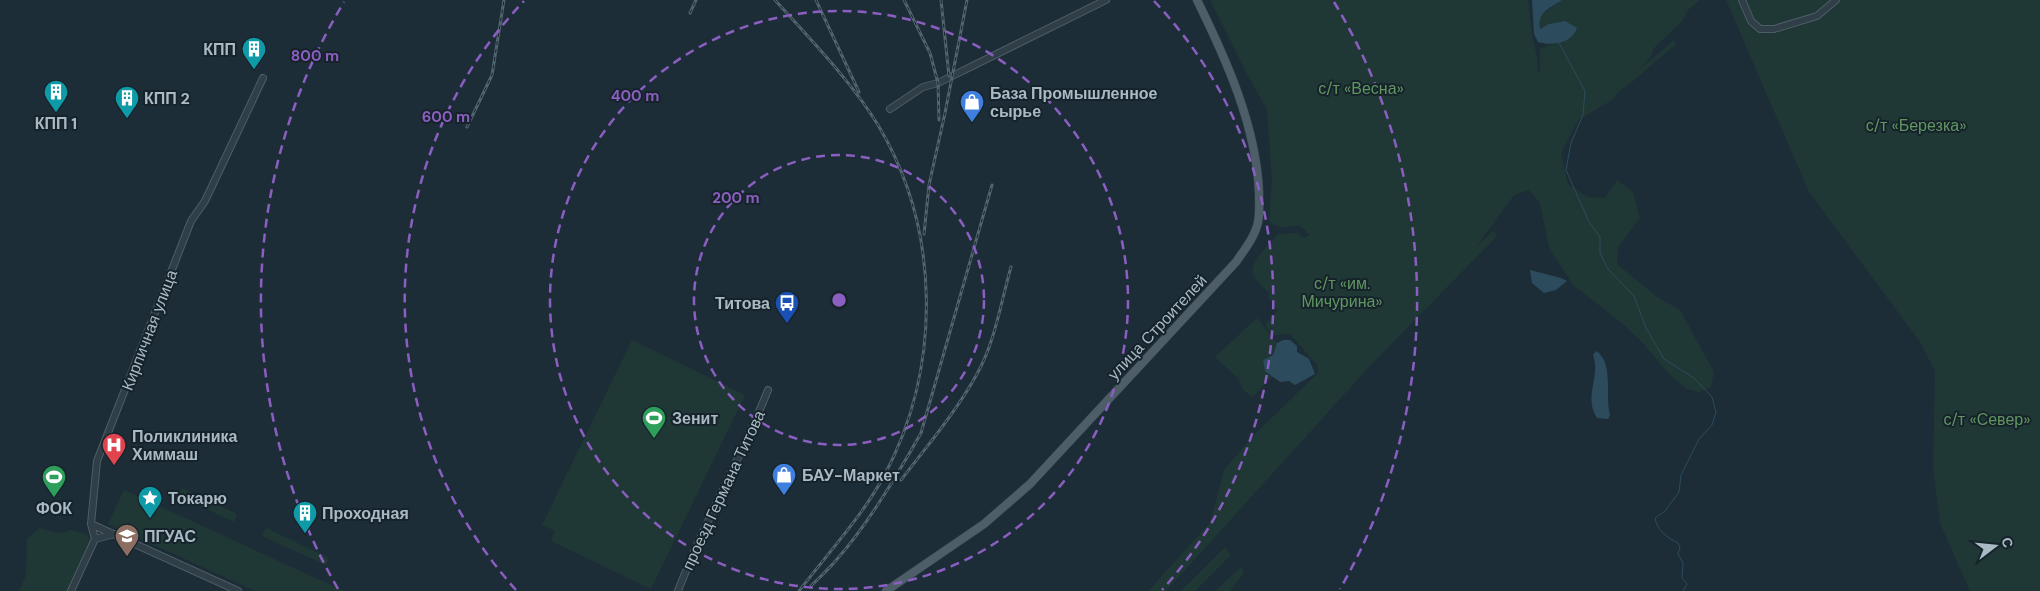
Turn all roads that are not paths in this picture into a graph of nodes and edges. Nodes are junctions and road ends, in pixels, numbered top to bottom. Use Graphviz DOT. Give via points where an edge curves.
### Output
graph roads {
  1 [pos="1106,0"];
  2 [pos="1197,0"];
  3 [pos="1742,0"];
  4 [pos="1836,0"];
  5 [pos="263,78"];
  6 [pos="890,109"];
  7 [pos="768,390"];
  8 [pos="91,524"];
  9 [pos="114,534"];
  10 [pos="95,539"];
  11 [pos="71,591"];
  12 [pos="238,591"];
  13 [pos="678,591"];
  14 [pos="886,591"];
  1 -- 6 [label="street" via="938,83 923,86"];
  2 -- 14 [label="main road, улица Строителей" via="1219,45 1254,152 1258,174 1258,222 1249,243 1236,262 1030,484 984,524"];
  3 -- 4 [label="street" via="1751,20 1760,28 1774,29 1817,16"];
  5 -- 8 [label="street, Кирпичная улица" via="205,201 191,221 97,461"];
  7 -- 13 [label="street, проезд Германа Титова"];
  8 -- 9 [label="street"];
  8 -- 10 [label="street, Кирпичная улица"];
  9 -- 10 [label="street"];
  9 -- 12 [label="street"];
  10 -- 11 [label="street"];
}
